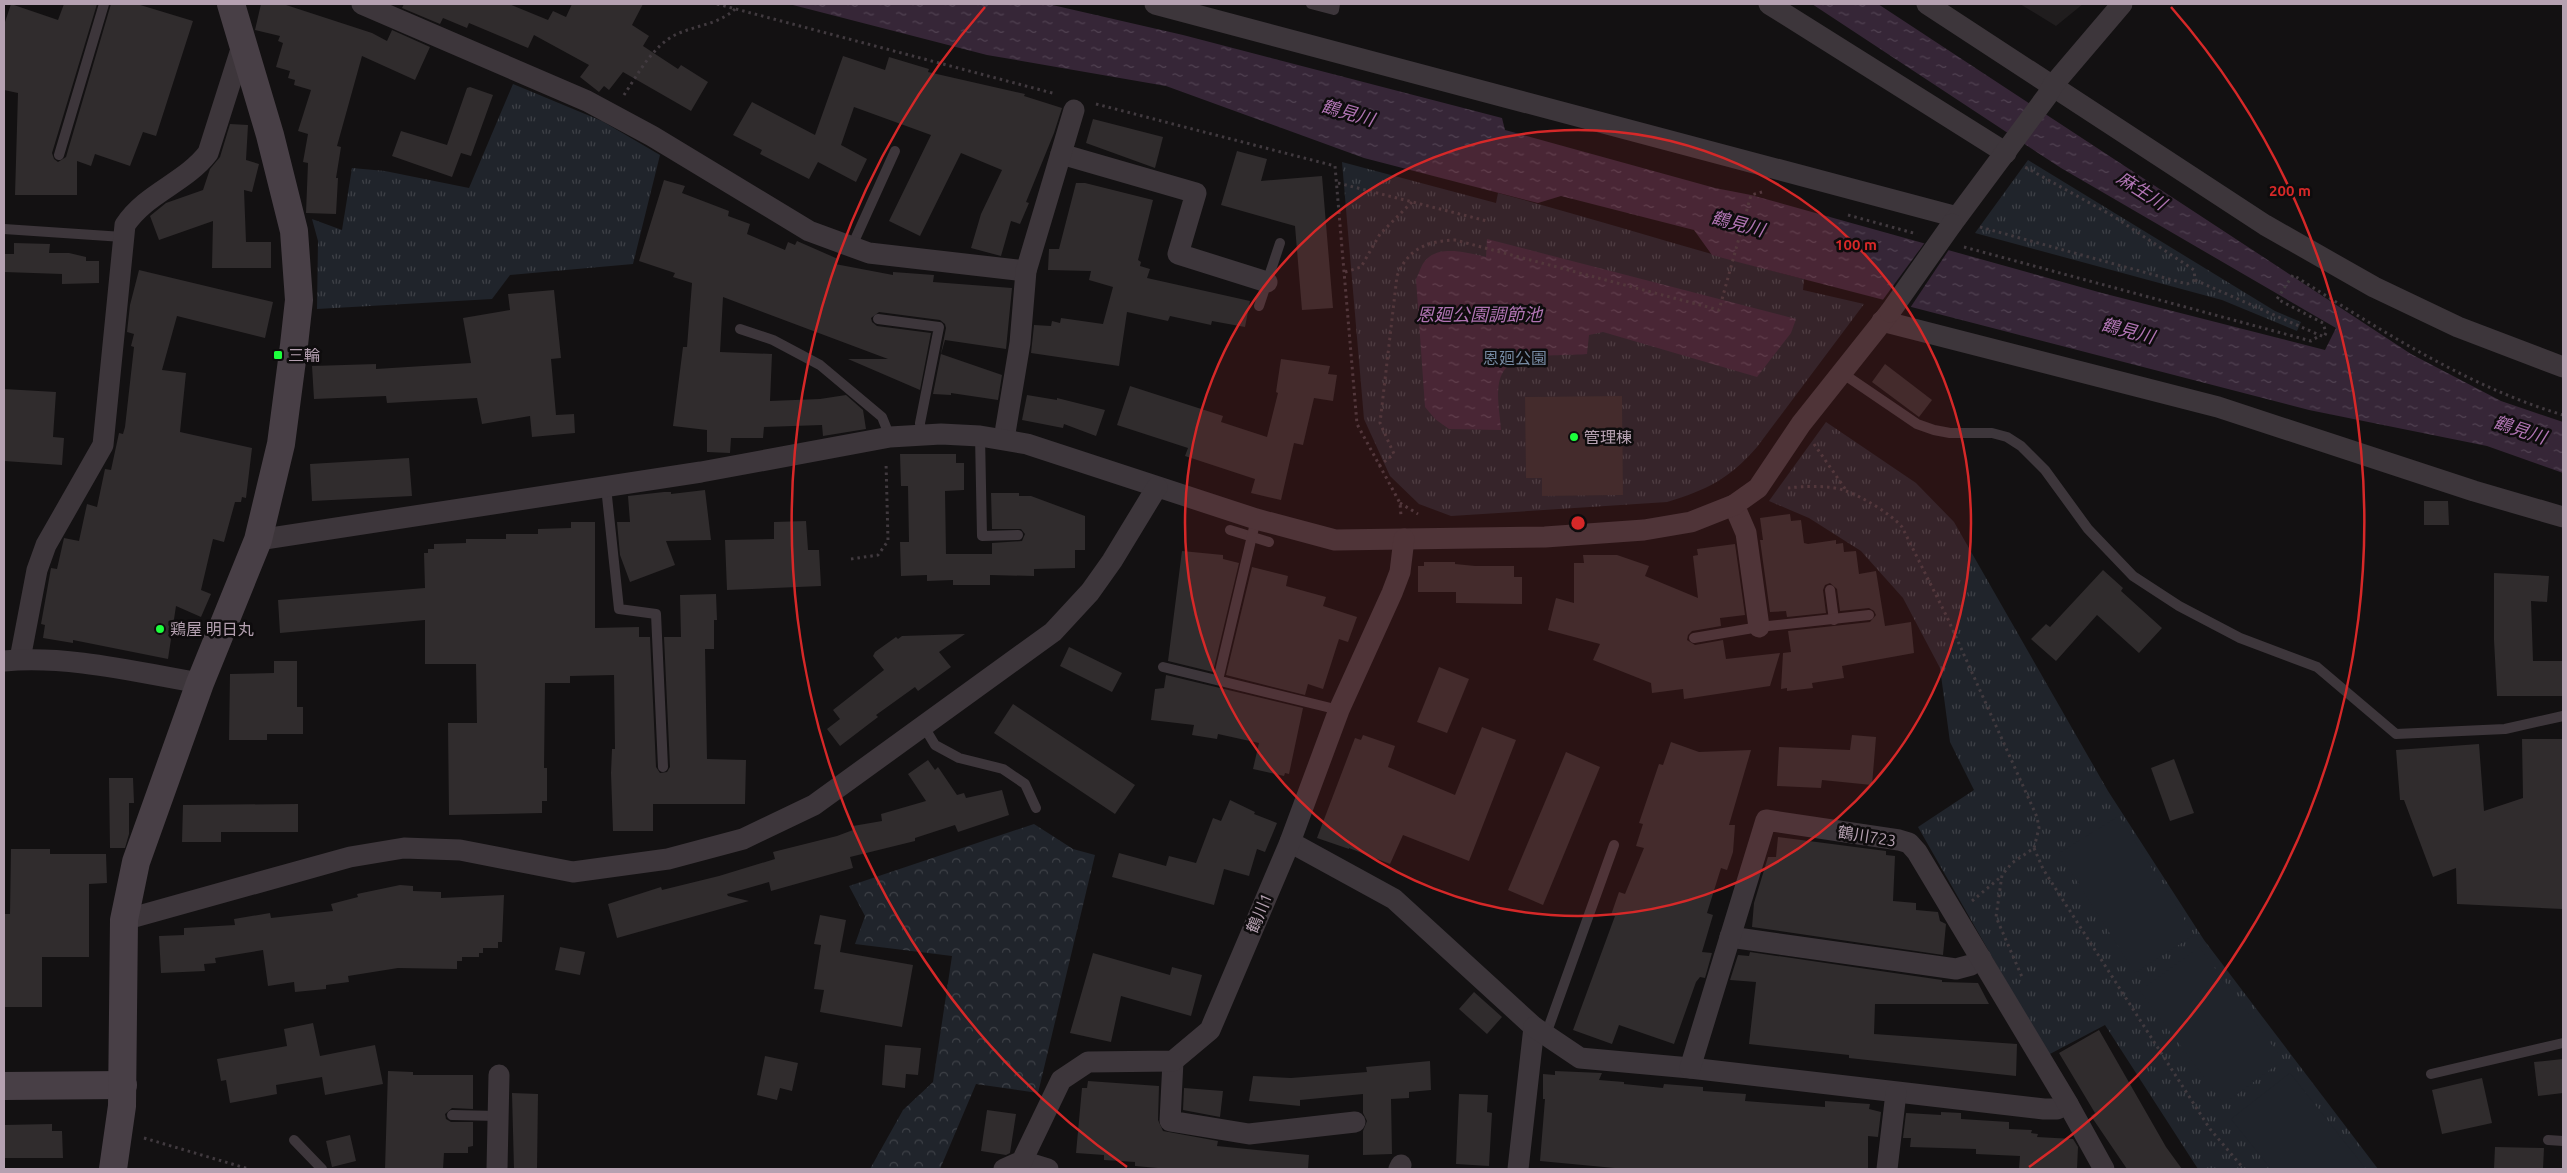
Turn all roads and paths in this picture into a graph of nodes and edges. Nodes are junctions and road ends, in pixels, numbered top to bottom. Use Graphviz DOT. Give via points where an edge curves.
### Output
graph roads {
  1 [pos="104,4"];
  2 [pos="231,4"];
  3 [pos="362,4"];
  4 [pos="1155,4"];
  5 [pos="1310,4"];
  6 [pos="1335,4"];
  7 [pos="1769,4"];
  8 [pos="1927,4"];
  9 [pos="2122,4"];
  10 [pos="735,8"];
  11 [pos="243,43"];
  12 [pos="2050,90"];
  13 [pos="1074,110"];
  14 [pos="612,114"];
  15 [pos="896,151"];
  16 [pos="1061,154"];
  17 [pos="2011,154"];
  18 [pos="59,155"];
  19 [pos="1338,182"];
  20 [pos="1771,194"];
  21 [pos="1413,201"];
  22 [pos="1838,213"];
  23 [pos="1487,221"];
  24 [pos="1959,227"];
  25 [pos="4,229"];
  26 [pos="1925,236"];
  27 [pos="123,237"];
  28 [pos="1280,243"];
  29 [pos="852,246"];
  30 [pos="1026,271"];
  31 [pos="1345,272"];
  32 [pos="2195,280"];
  33 [pos="1267,282"];
  34 [pos="1259,306"];
  35 [pos="1886,317"];
  36 [pos="878,319"];
  37 [pos="740,329"];
  38 [pos="2320,336"];
  39 [pos="2563,367"];
  40 [pos="1842,373"];
  41 [pos="2563,415"];
  42 [pos="921,434"];
  43 [pos="980,436"];
  44 [pos="888,438"];
  45 [pos="1810,438"];
  46 [pos="1004,439"];
  47 [pos="1379,466"];
  48 [pos="606,487"];
  49 [pos="1157,487"];
  50 [pos="1783,489"];
  51 [pos="1846,490"];
  52 [pos="1734,505"];
  53 [pos="2563,518"];
  54 [pos="1253,528"];
  55 [pos="1230,530"];
  56 [pos="1018,535"];
  57 [pos="1404,539"];
  58 [pos="258,540"];
  59 [pos="1269,542"];
  60 [pos="851,558"];
  61 [pos="1830,590"];
  62 [pos="1869,615"];
  63 [pos="1834,620"];
  64 [pos="1759,628"];
  65 [pos="1694,638"];
  66 [pos="12,660"];
  67 [pos="1163,667"];
  68 [pos="1218,680"];
  69 [pos="200,683"];
  70 [pos="1339,710"];
  71 [pos="2563,716"];
  72 [pos="923,725"];
  73 [pos="663,768"];
  74 [pos="1036,808"];
  75 [pos="1290,842"];
  76 [pos="1614,845"];
  77 [pos="2034,848"];
  78 [pos="2002,875"];
  79 [pos="1970,902"];
  80 [pos="124,920"];
  81 [pos="1730,937"];
  82 [pos="1981,958"];
  83 [pos="2023,980"];
  84 [pos="1540,1032"];
  85 [pos="2563,1043"];
  86 [pos="1173,1062"];
  87 [pos="1690,1068"];
  88 [pos="499,1074"];
  89 [pos="2431,1074"];
  90 [pos="4,1086"];
  91 [pos="123,1086"];
  92 [pos="1896,1093"];
  93 [pos="2068,1104"];
  94 [pos="452,1115"];
  95 [pos="498,1116"];
  96 [pos="1355,1122"];
  97 [pos="120,1131"];
  98 [pos="294,1140"];
  99 [pos="2548,1140"];
  100 [pos="2563,1141"];
  101 [pos="1013,1165"];
  102 [pos="113,1169"];
  103 [pos="249,1169"];
  104 [pos="322,1169"];
  105 [pos="497,1169"];
  106 [pos="1048,1169"];
  107 [pos="1518,1169"];
  108 [pos="1887,1169"];
  109 [pos="2104,1169"];
  110 [pos="2244,1169"];
  1 -- 18 [label="lane"];
  2 -- 11 [label="street"];
  3 -- 14 [label="street" via="587,100"];
  4 -- 24 [label="street"];
  5 -- 6 [label="lane" via="1334,10"];
  7 -- 17 [label="street"];
  8 -- 12 [label="street"];
  9 -- 12 [label="street"];
  10 -- 14 [label="path" via="721,19 662,42"];
  11 -- 27 [label="street" via="208,153 197,167 132,214 125,225"];
  11 -- 58 [label="street" via="272,140 294,231 299,300 281,444"];
  12 -- 17 [label="street"];
  12 -- 39 [label="street" via="2265,225 2374,287 2458,327"];
  13 -- 16 [label="street"];
  14 -- 29 [label="street" via="809,230"];
  15 -- 29 [label="lane"];
  16 -- 30 [label="street"];
  16 -- 33 [label="street" via="1196,194 1178,254"];
  17 -- 24 [label="street"];
  17 -- 32 [label="path" via="2114,216 2194,270"];
  19 -- 21 [label="path"];
  20 -- 47 [label="path" via="1751,195 1719,310 1455,240 1441,240 1418,247 1402,264 1396,282 1380,423 1394,454"];
  21 -- 23 [label="path"];
  21 -- 31 [label="path" via="1380,234 1361,267"];
  22 -- 26 [label="path"];
  24 -- 32 [label="path" via="2187,284"];
  24 -- 35 [label="street, bridge"];
  24 -- 38 [label="path" via="2311,341"];
  25 -- 27 [label="lane"];
  27 -- 66 [label="street" via="103,445 46,545"];
  28 -- 33 [label="lane"];
  29 -- 30 [label="street" via="870,253"];
  30 -- 46 [label="street" via="1020,344"];
  32 -- 38 [label="path"];
  33 -- 34 [label="lane"];
  35 -- 40 [label="street"];
  35 -- 53 [label="street" via="2218,407"];
  36 -- 42 [label="lane" via="939,327 920,423"];
  37 -- 44 [label="lane" via="773,340 820,365 882,417"];
  38 -- 41 [label="path" via="2326,333 2323,322 2277,299 2293,276 2375,326 2487,387"];
  40 -- 52 [label="street" via="1801,424 1758,488"];
  40 -- 71 [label="lane" via="1917,424 1950,433 1992,433 2021,446 2045,470 2088,529 2133,576 2179,606 2240,638 2317,667 2396,734 2505,729"];
  42 -- 43 [label="street"];
  42 -- 44 [label="street"];
  43 -- 46 [label="street"];
  43 -- 56 [label="lane" via="982,536"];
  44 -- 48 [label="street"];
  44 -- 60 [label="path" via="888,541 878,555"];
  45 -- 51 [label="path"];
  46 -- 49 [label="street"];
  48 -- 58 [label="street"];
  48 -- 73 [label="lane" via="619,609 656,614"];
  49 -- 54 [label="street"];
  49 -- 72 [label="street" via="1112,561 1066,620"];
  50 -- 51 [label="path" via="1826,487"];
  51 -- 77 [label="path" via="1895,518 1902,527 1947,616 2036,817 2039,828"];
  52 -- 57 [label="street" via="1691,522 1644,530 1545,537"];
  52 -- 64 [label="street" via="1746,533"];
  54 -- 55 [label="lane"];
  54 -- 57 [label="street" via="1335,540"];
  54 -- 59 [label="lane"];
  54 -- 68 [label="lane"];
  57 -- 70 [label="street, 鶴川1" via="1400,572"];
  58 -- 69 [label="street"];
  61 -- 63 [label="lane"];
  62 -- 63 [label="lane"];
  63 -- 64 [label="lane"];
  64 -- 65 [label="lane"];
  66 -- 69 [label="street" via="72,663"];
  67 -- 68 [label="lane"];
  68 -- 70 [label="lane"];
  69 -- 80 [label="street" via="136,862"];
  70 -- 75 [label="street, 鶴川1"];
  72 -- 74 [label="lane" via="935,745 958,758 1004,769 1025,784"];
  72 -- 80 [label="street" via="814,804 743,839 668,859 573,872 460,850 404,848 350,857"];
  75 -- 84 [label="street" via="1394,899"];
  75 -- 86 [label="street, 鶴川1" via="1210,1030"];
  76 -- 84 [label="lane"];
  77 -- 78 [label="path" via="2012,862"];
  77 -- 110 [label="path" via="2043,869 2210,1130"];
  78 -- 79 [label="path"];
  78 -- 83 [label="path" via="1996,917"];
  80 -- 91 [label="street"];
  81 -- 82 [label="street" via="1956,968 1971,966"];
  81 -- 82 [label="street, 鶴川723" via="1766,820 1909,843"];
  81 -- 87 [label="street, 鶴川723"];
  82 -- 93 [label="street, 鶴川723"];
  84 -- 87 [label="street" via="1580,1058"];
  84 -- 107 [label="street"];
  85 -- 89 [label="lane"];
  86 -- 96 [label="street" via="1170,1121 1249,1134"];
  86 -- 101 [label="street" via="1088,1062 1061,1080"];
  87 -- 92 [label="street"];
  88 -- 95 [label="street"];
  90 -- 91 [label="street"];
  91 -- 97 [label="street"];
  92 -- 93 [label="street" via="2044,1109"];
  92 -- 108 [label="street"];
  93 -- 109 [label="street, 鶴川723"];
  94 -- 95 [label="lane"];
  95 -- 105 [label="street"];
  97 -- 102 [label="street"];
  97 -- 103 [label="path"];
  98 -- 104 [label="lane"];
  99 -- 100 [label="lane"];
  101 -- 106 [label="street"];
}
